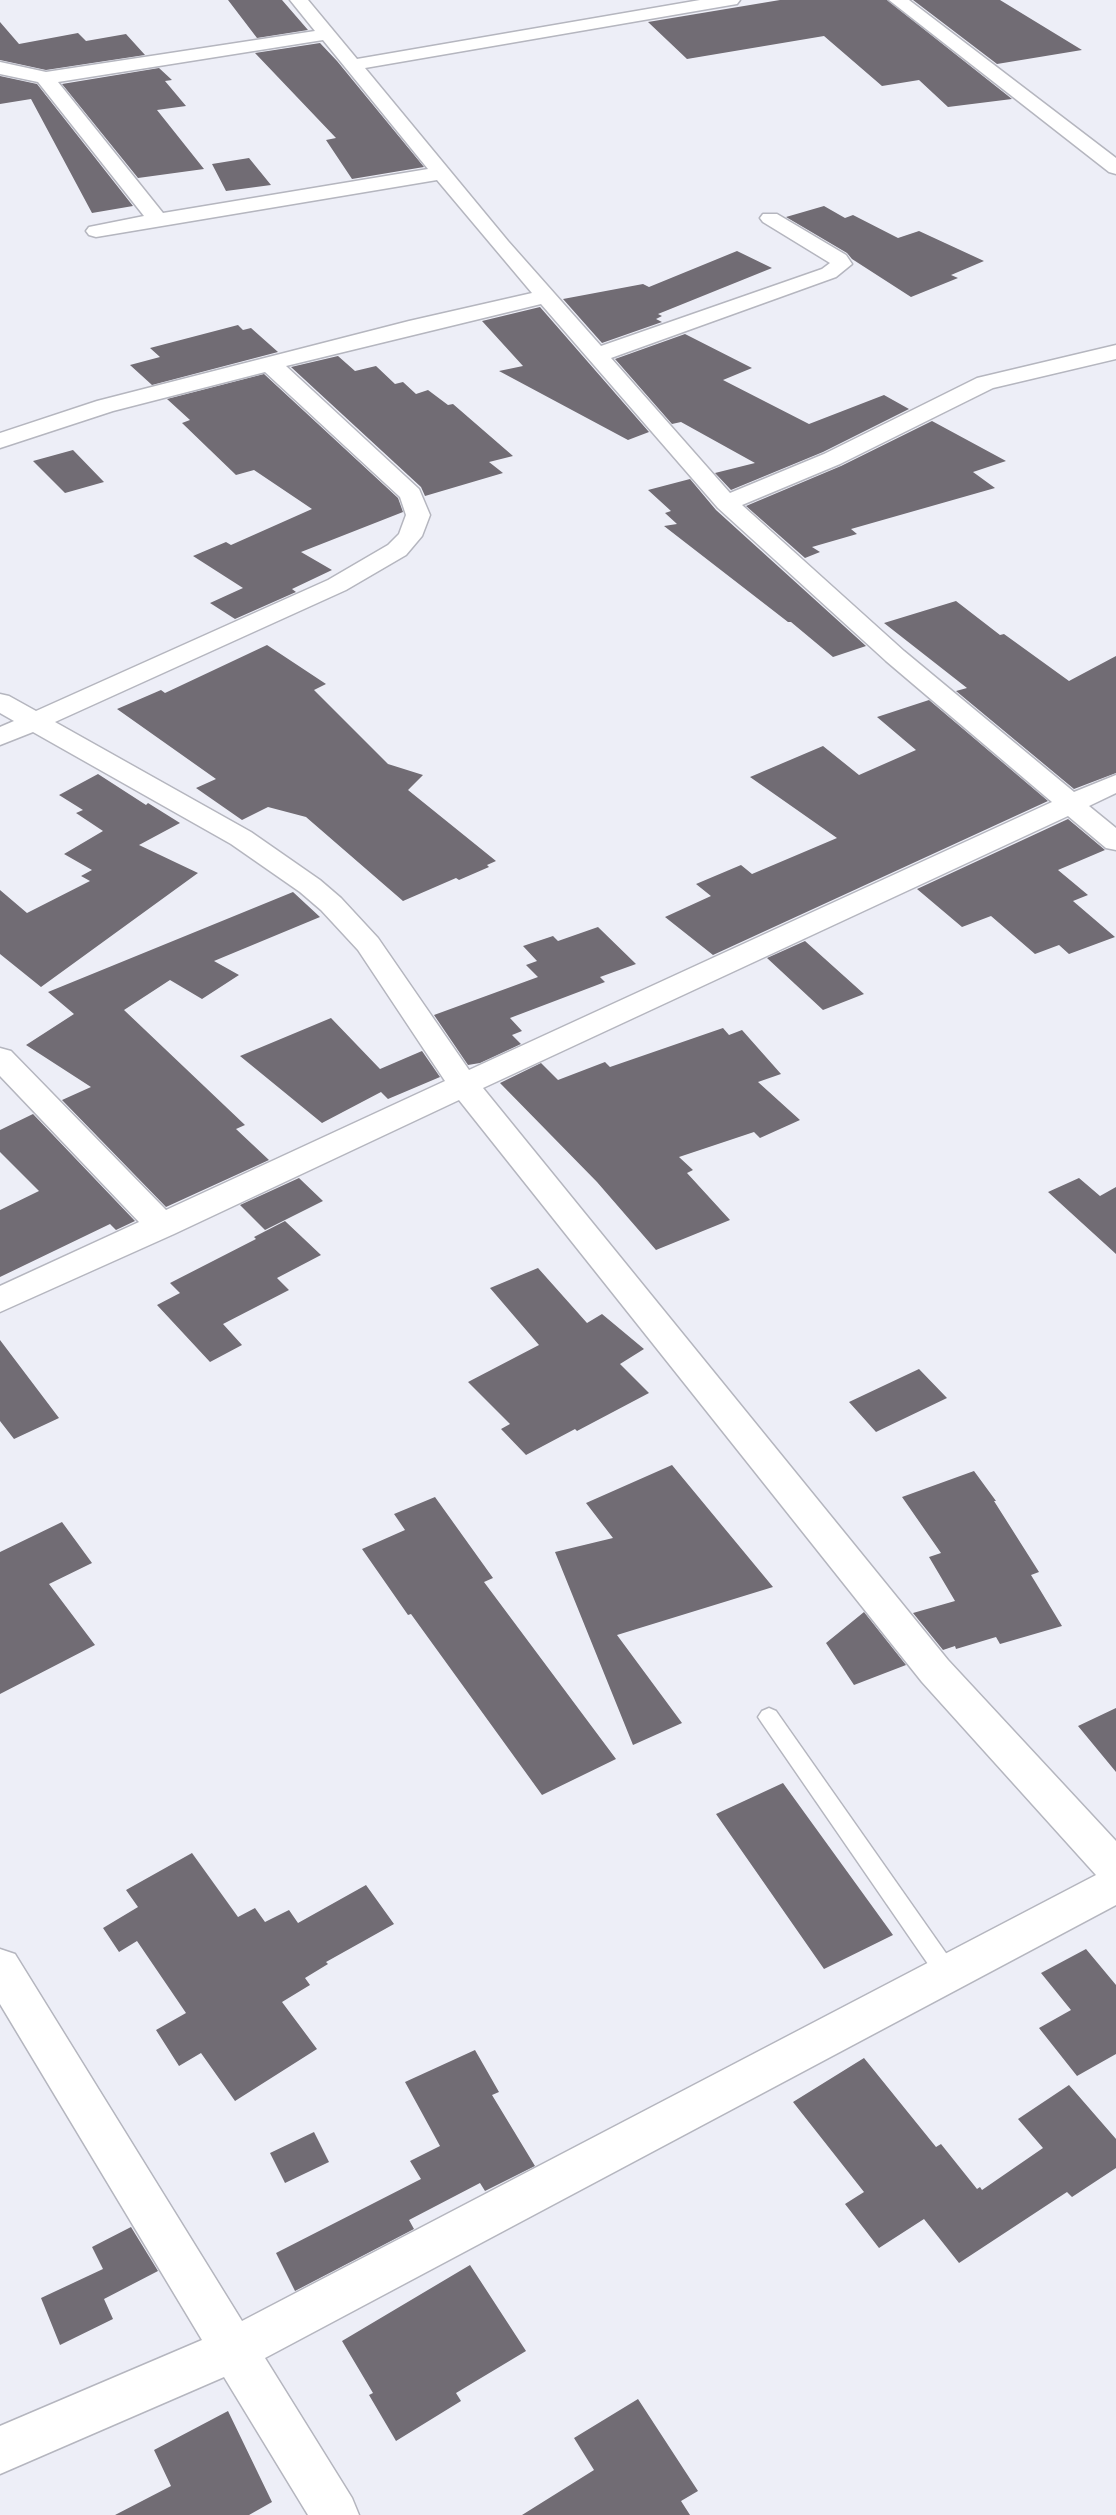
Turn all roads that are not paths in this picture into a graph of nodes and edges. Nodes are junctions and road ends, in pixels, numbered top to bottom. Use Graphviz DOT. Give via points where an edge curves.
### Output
graph roads {
  1 [pos="299,0"];
  2 [pos="731,0"];
  3 [pos="898,0"];
  4 [pos="328,34"];
  5 [pos="353,65"];
  6 [pos="0,68"];
  7 [pos="45,78"];
  8 [pos="1116,168"];
  9 [pos="442,173"];
  10 [pos="770,218"];
  11 [pos="158,220"];
  12 [pos="96,231"];
  13 [pos="547,296"];
  14 [pos="1116,352"];
  15 [pos="598,355"];
  16 [pos="270,364"];
  17 [pos="0,441"];
  18 [pos="726,503"];
  19 [pos="0,702"];
  20 [pos="34,722"];
  21 [pos="0,737"];
  22 [pos="1116,783"];
  23 [pos="1068,804"];
  24 [pos="1116,842"];
  25 [pos="0,1058"];
  26 [pos="463,1084"];
  27 [pos="162,1226"];
  28 [pos="0,1300"];
  29 [pos="769,1717"];
  30 [pos="1116,1869"];
  31 [pos="1116,1885"];
  32 [pos="0,1967"];
  33 [pos="947,1973"];
  34 [pos="235,2349"];
  35 [pos="0,2450"];
  36 [pos="334,2515"];
  1 -- 4 [label="street"];
  2 -- 5 [label="street"];
  3 -- 8 [label="street"];
  4 -- 5 [label="street"];
  4 -- 7 [label="street"];
  5 -- 9 [label="street"];
  6 -- 7 [label="street"];
  7 -- 11 [label="street"];
  9 -- 11 [label="street"];
  9 -- 13 [label="street"];
  10 -- 15 [label="street" via="842,264 829,273"];
  11 -- 12 [label="street"];
  13 -- 15 [label="street"];
  13 -- 16 [label="street"];
  14 -- 18 [label="street" via="985,383 832,459"];
  15 -- 18 [label="street"];
  16 -- 17 [label="street" via="105,406"];
  16 -- 20 [label="street" via="411,494 418,514 410,536 397,550 337,585"];
  18 -- 23 [label="street" via="895,656"];
  19 -- 20 [label="street"];
  20 -- 21 [label="street"];
  20 -- 26 [label="street" via="233,834 310,886 368,944"];
  22 -- 23 [label="street"];
  23 -- 24 [label="street"];
  23 -- 26 [label="street"];
  25 -- 27 [label="street"];
  26 -- 27 [label="street"];
  26 -- 30 [label="street" via="934,1671"];
  27 -- 28 [label="street"];
  29 -- 33 [label="lane"];
  31 -- 33 [label="street"];
  32 -- 34 [label="street"];
  33 -- 34 [label="street"];
  34 -- 35 [label="street"];
  34 -- 36 [label="street"];
}
